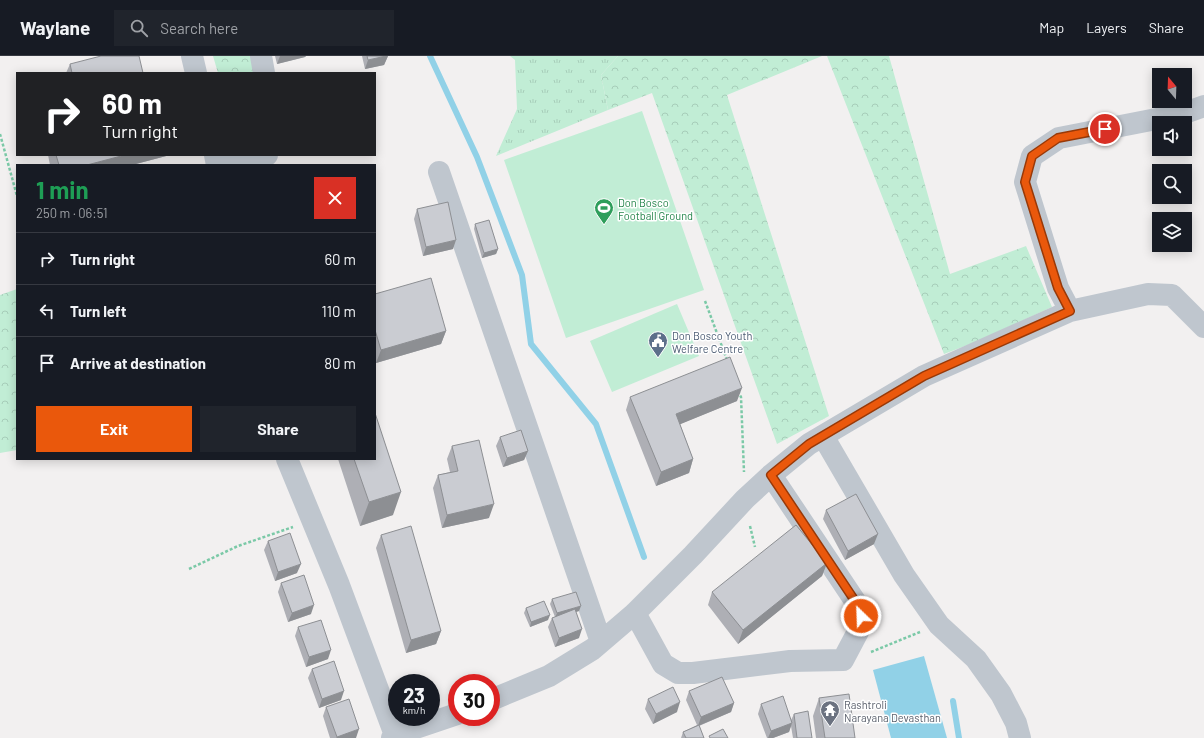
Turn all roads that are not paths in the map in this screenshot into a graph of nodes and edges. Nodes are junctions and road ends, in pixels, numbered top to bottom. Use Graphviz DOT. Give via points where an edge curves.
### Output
graph roads {
  1 [pos="192,56"];
  2 [pos="261,56"];
  3 [pos="196,72"];
  4 [pos="264,72"];
  5 [pos="1204,106"];
  6 [pos="264,156"];
  7 [pos="236,164"];
  8 [pos="440,172"];
  9 [pos="1070,311"];
  10 [pos="1204,327"];
  11 [pos="823,436"];
  12 [pos="288,460"];
  13 [pos="771,475"];
  14 [pos="635,614"];
  15 [pos="601,642"];
  16 [pos="500,696"];
  17 [pos="448,717"];
  18 [pos="393,736"];
  19 [pos="1020,738"];
  1 -- 3 [label="street"];
  2 -- 4 [label="street"];
  5 -- 9 [label="street" via="1182,114 1058,138 1032,156 1025,182 1058,288"];
  6 -- 7 [label="street"];
  8 -- 15 [label="street"];
  9 -- 10 [label="street" via="1148,294 1172,295"];
  9 -- 11 [label="street" via="924,376"];
  11 -- 13 [label="street"];
  11 -- 19 [label="street" via="904,575 939,624 976,659 1001,694 1016,723"];
  12 -- 18 [label="street" via="339,585"];
  13 -- 14 [label="street" via="745,498"];
  13 -- 14 [label="street" via="859,607 862,624 843,660 790,661 678,673 663,664"];
  14 -- 15 [label="street"];
  15 -- 16 [label="street" via="549,676"];
  17 -- 18 [label="street"];
}
